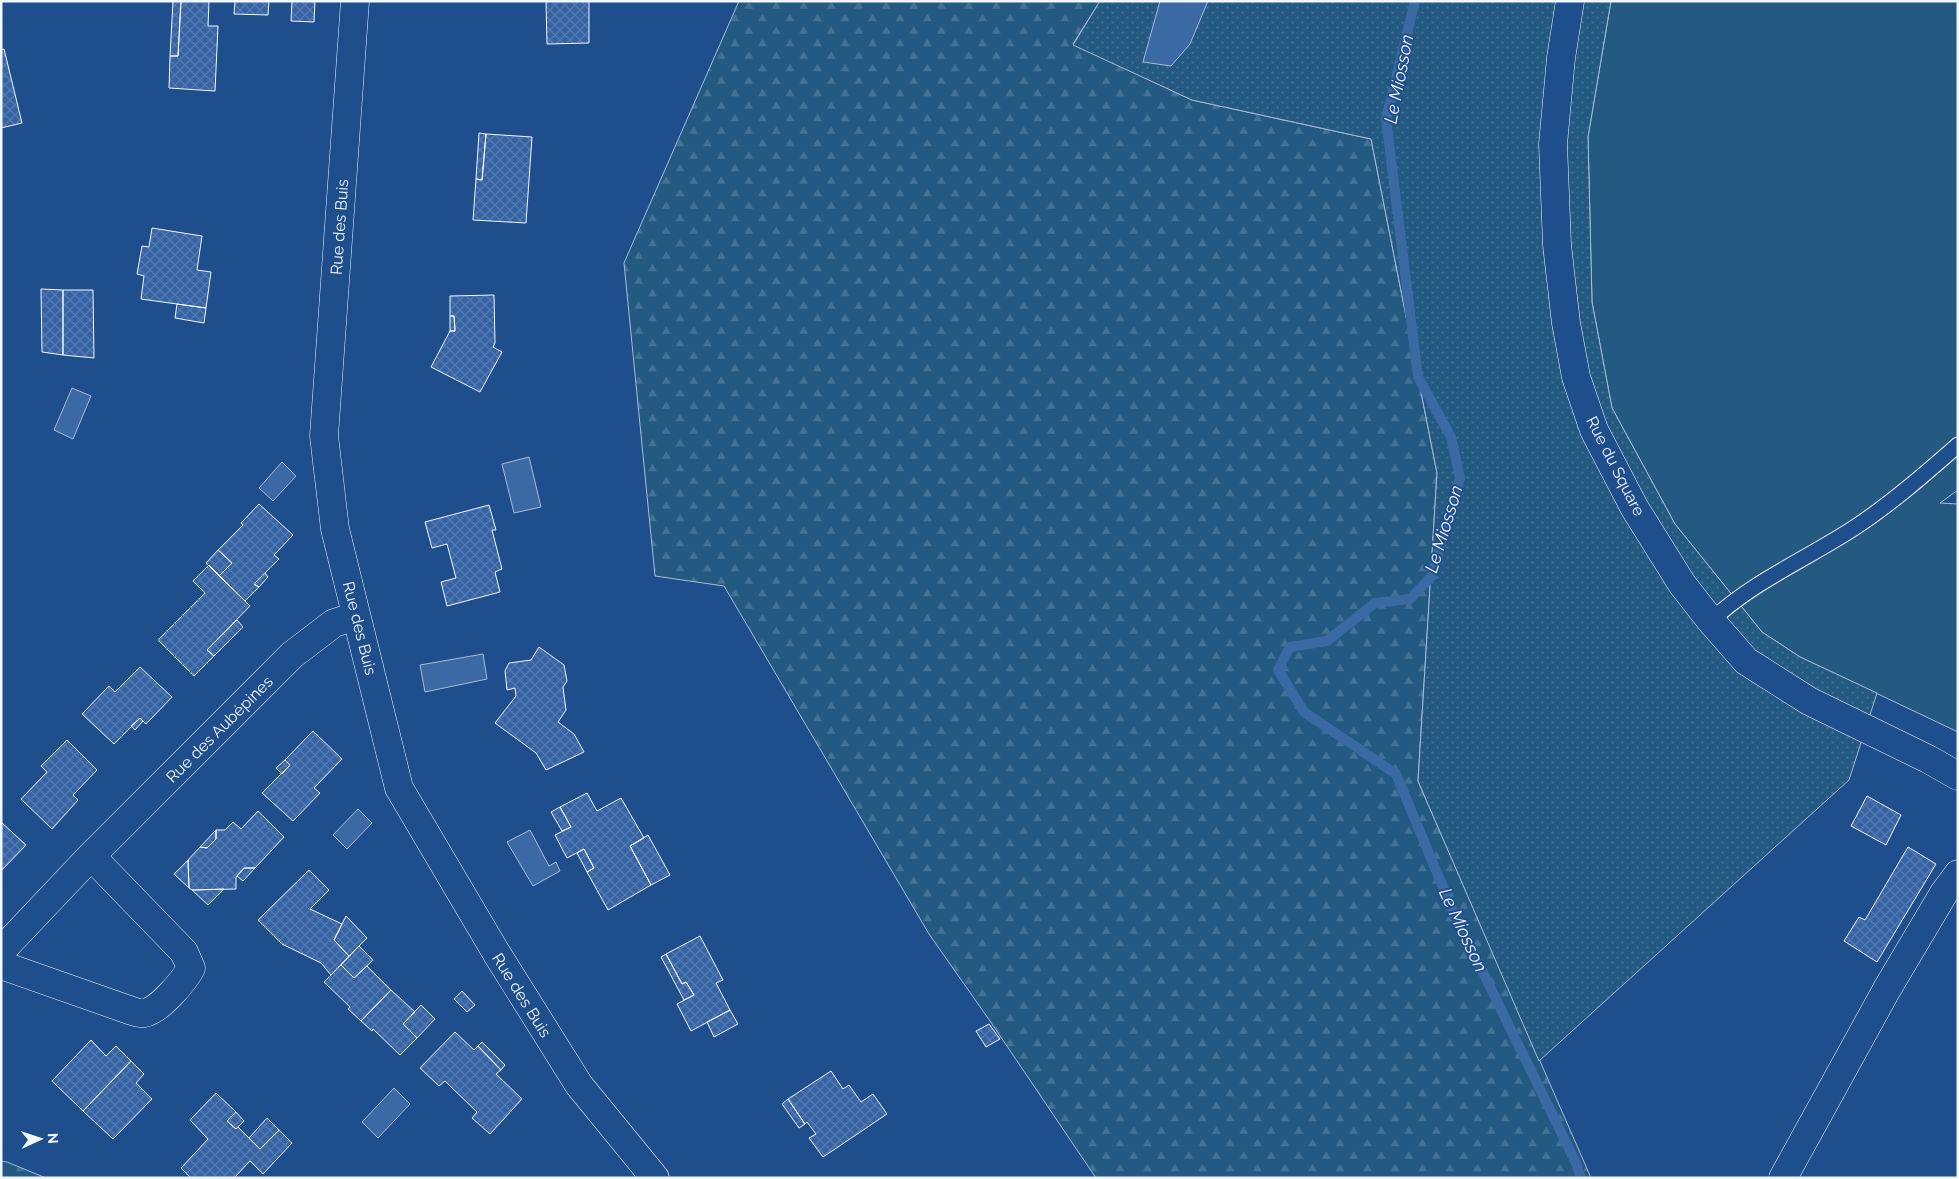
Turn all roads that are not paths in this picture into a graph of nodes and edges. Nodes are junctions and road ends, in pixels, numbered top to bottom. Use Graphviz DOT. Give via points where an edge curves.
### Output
graph roads {
  1 [pos="355,1"];
  2 [pos="1570,1"];
  3 [pos="1958,444"];
  4 [pos="356,616"];
  5 [pos="1710,621"];
  6 [pos="1958,776"];
  7 [pos="91,856"];
  8 [pos="1958,874"];
  9 [pos="1,951"];
  10 [pos="1,965"];
  11 [pos="656,1178"];
  12 [pos="1783,1178"];
  1 -- 4 [label="street, Rue des Buis" via="324,436 336,529"];
  2 -- 5 [label="street, Rue du Square" via="1560,58 1553,144 1557,245 1576,377 1594,430 1634,507 1682,584"];
  3 -- 5 [label="lane" via="1857,526 1748,591"];
  4 -- 7 [label="street, Rue des Aubépines" via="334,623 292,655"];
  4 -- 11 [label="street, Rue des Buis" via="400,788 497,954 579,1085"];
  5 -- 6 [label="street, Rue du Square" via="1746,661 1809,701"];
  7 -- 9 [label="street, Rue des Aubépines"];
  7 -- 10 [label="street" via="184,952 191,968 186,977 157,1007 144,1013"];
  8 -- 12 [label="street" via="1887,988"];
}
